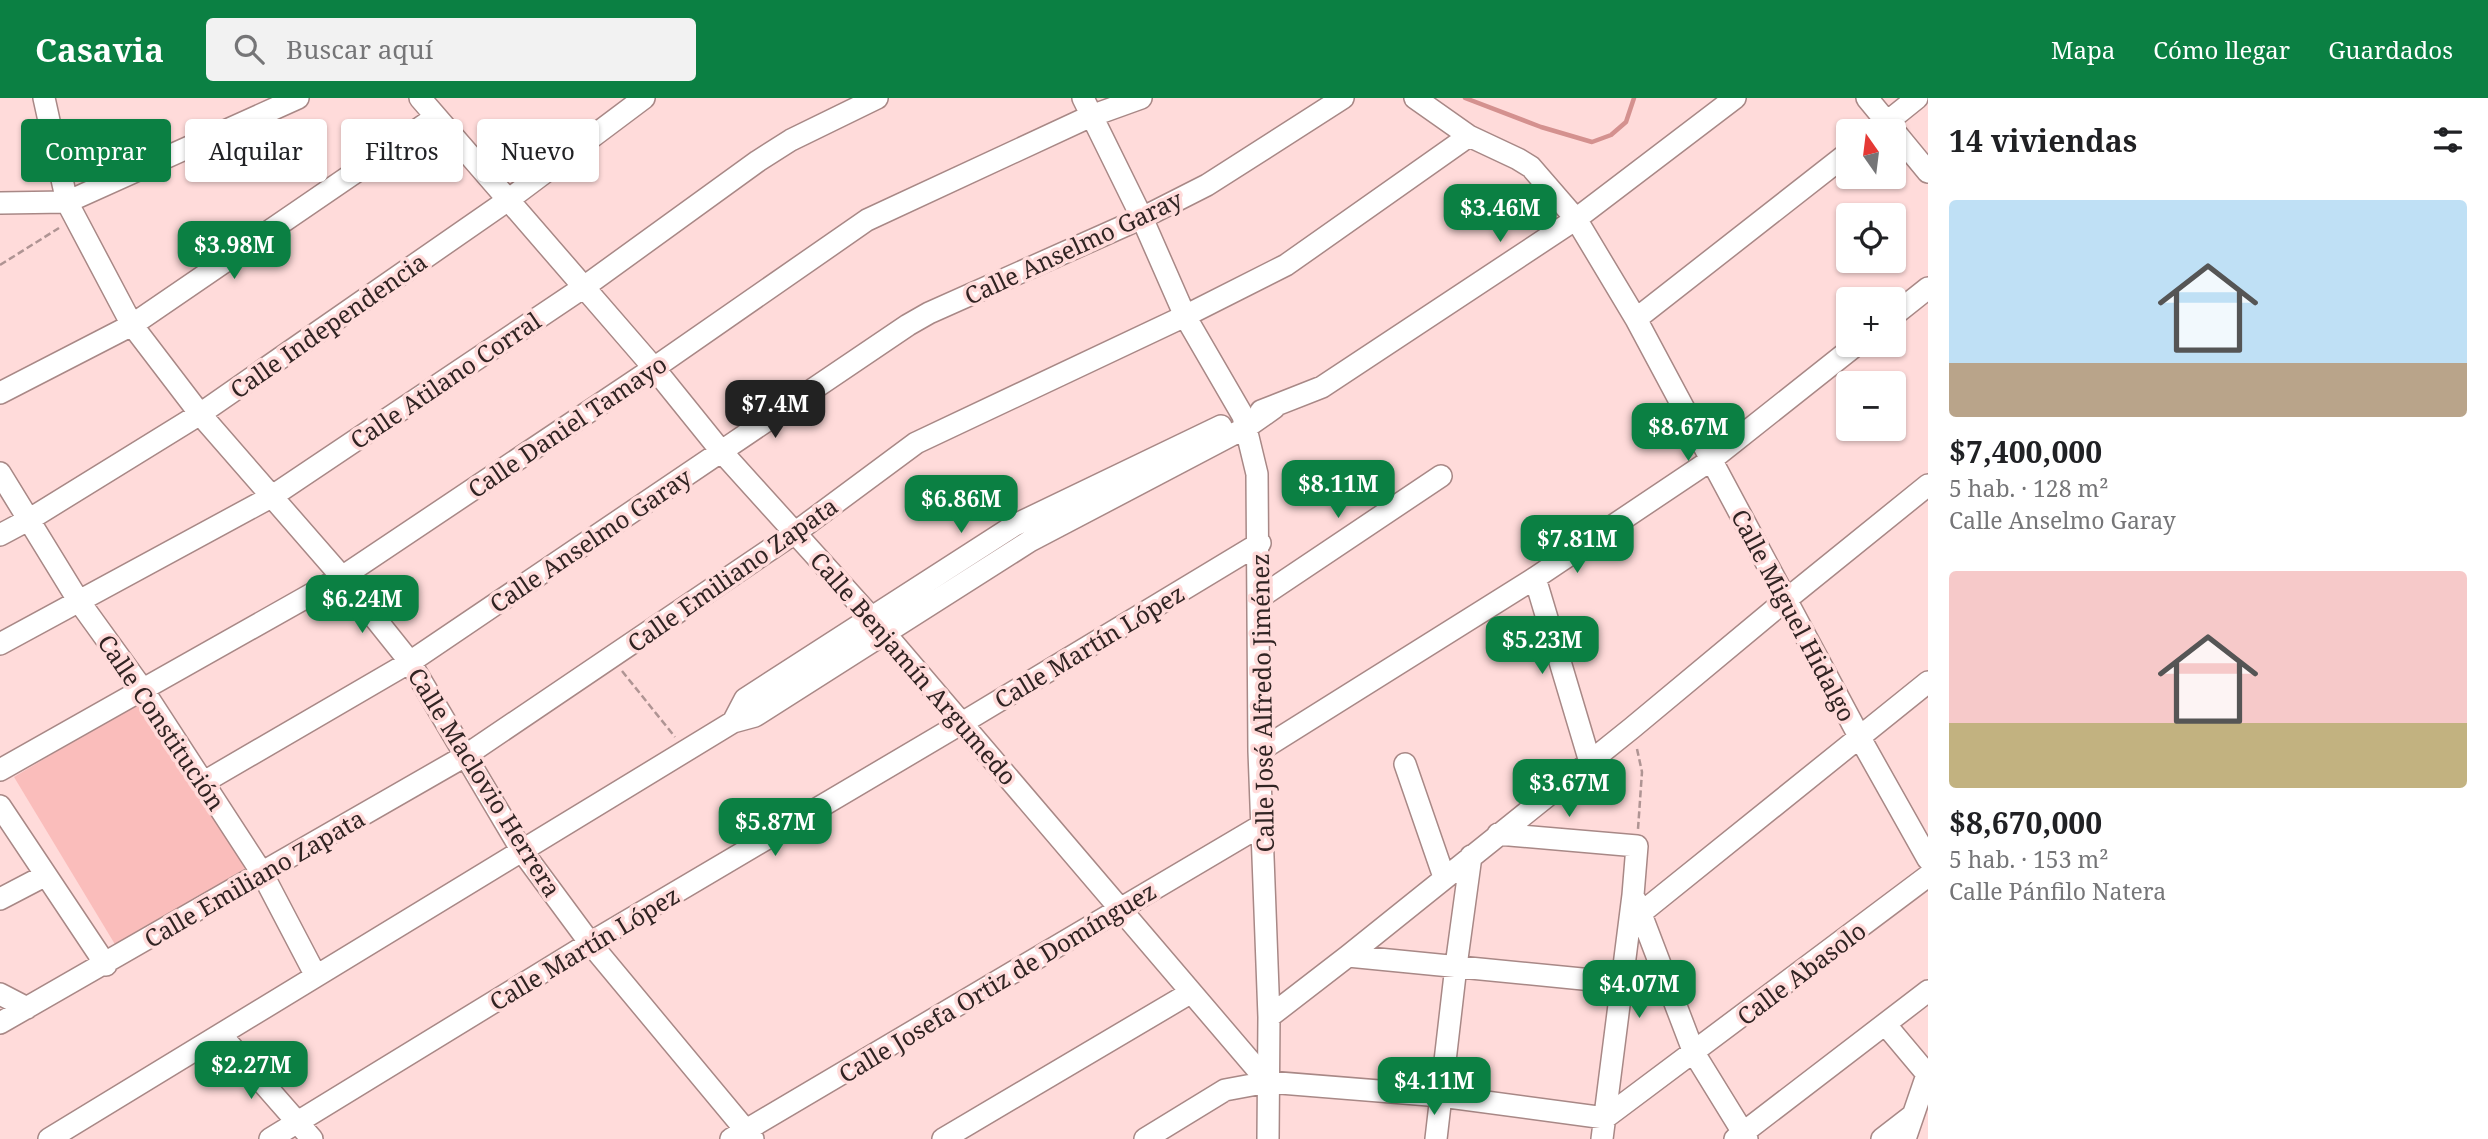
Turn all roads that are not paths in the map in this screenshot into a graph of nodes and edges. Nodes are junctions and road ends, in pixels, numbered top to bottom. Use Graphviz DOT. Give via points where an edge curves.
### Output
graph roads {
  1 [pos="44,98"];
  2 [pos="298,98"];
  3 [pos="420,98"];
  4 [pos="644,98"];
  5 [pos="877,98"];
  6 [pos="1141,98"];
  7 [pos="1343,98"];
  8 [pos="1415,98"];
  9 [pos="1735,98"];
  10 [pos="1867,98"];
  11 [pos="1917,98"];
  12 [pos="1087,107"];
  13 [pos="436,117"];
  14 [pos="1877,119"];
  15 [pos="1891,119"];
  16 [pos="1469,136"];
  17 [pos="1906,151"];
  18 [pos="1836,162"];
  19 [pos="1928,172"];
  20 [pos="508,200"];
  21 [pos="0,203"];
  22 [pos="71,210"];
  23 [pos="1142,218"];
  24 [pos="1576,219"];
  25 [pos="584,287"];
  26 [pos="1928,288"];
  27 [pos="1906,305"];
  28 [pos="1185,316"];
  29 [pos="1636,319"];
  30 [pos="132,325"];
  31 [pos="1841,357"];
  32 [pos="654,368"];
  33 [pos="0,393"];
  34 [pos="200,414"];
  35 [pos="1245,422"];
  36 [pos="721,451"];
  37 [pos="1711,460"];
  38 [pos="0,473"];
  39 [pos="1441,476"];
  40 [pos="1928,485"];
  41 [pos="271,497"];
  42 [pos="30,519"];
  43 [pos="796,532"];
  44 [pos="0,535"];
  45 [pos="1260,543"];
  46 [pos="342,577"];
  47 [pos="1535,578"];
  48 [pos="1259,598"];
  49 [pos="1787,598"];
  50 [pos="78,600"];
  51 [pos="877,625"];
  52 [pos="0,644"];
  53 [pos="410,662"];
  54 [pos="1928,682"];
  55 [pos="143,690"];
  56 [pos="962,723"];
  57 [pos="1860,738"];
  58 [pos="1259,751"];
  59 [pos="465,756"];
  60 [pos="1590,762"];
  61 [pos="1405,764"];
  62 [pos="0,770"];
  63 [pos="204,782"];
  64 [pos="0,806"];
  65 [pos="1262,825"];
  66 [pos="1498,834"];
  67 [pos="522,851"];
  68 [pos="1471,856"];
  69 [pos="1928,859"];
  70 [pos="262,873"];
  71 [pos="46,875"];
  72 [pos="1928,876"];
  73 [pos="1444,877"];
  74 [pos="0,899"];
  75 [pos="1637,904"];
  76 [pos="1122,909"];
  77 [pos="590,943"];
  78 [pos="1348,956"];
  79 [pos="106,965"];
  80 [pos="1456,966"];
  81 [pos="316,976"];
  82 [pos="1623,982"];
  83 [pos="1928,991"];
  84 [pos="1190,993"];
  85 [pos="0,994"];
  86 [pos="27,1008"];
  87 [pos="1269,1017"];
  88 [pos="0,1023"];
  89 [pos="1885,1024"];
  90 [pos="221,1035"];
  91 [pos="1694,1054"];
  92 [pos="1928,1073"];
  93 [pos="1268,1082"];
  94 [pos="1441,1096"];
  95 [pos="1913,1115"];
  96 [pos="298,1122"];
  97 [pos="1605,1132"];
  98 [pos="743,1136"];
  99 [pos="1742,1137"];
  100 [pos="49,1139"];
  101 [pos="270,1139"];
  102 [pos="312,1139"];
  103 [pos="943,1139"];
  104 [pos="1145,1139"];
  105 [pos="1268,1139"];
  106 [pos="1436,1139"];
  107 [pos="1882,1139"];
  108 [pos="1905,1139"];
  1 -- 22 [label="street, Calle Maclovio Herrera"];
  2 -- 22 [label="street"];
  3 -- 13 [label="street, Calle Benjamín Argumedo"];
  4 -- 20 [label="street, Calle Independencia"];
  5 -- 25 [label="street, Calle Atilano Corral" via="780,147"];
  6 -- 12 [label="street, Calle Daniel Tamayo"];
  7 -- 23 [label="street, Calle Anselmo Garay" via="1220,177"];
  8 -- 16 [label="street, Calle Miguel Hidalgo"];
  9 -- 24 [label="street"];
  10 -- 14 [label="street"];
  11 -- 15 [label="street"];
  12 -- 23 [label="street, Calle José Alfredo Jiménez"];
  12 -- 32 [label="street, Calle Daniel Tamayo" via="867,220"];
  13 -- 20 [label="street, Calle Benjamín Argumedo"];
  13 -- 30 [label="street"];
  16 -- 24 [label="street, Calle Miguel Hidalgo" via="1531,167"];
  16 -- 28 [label="street, Calle Emiliano Zapata" via="1286,265"];
  17 -- 19 [label="street"];
  18 -- 29 [label="street"];
  20 -- 25 [label="street, Calle Benjamín Argumedo"];
  20 -- 34 [label="street, Calle Independencia"];
  21 -- 22 [label="street"];
  22 -- 30 [label="street, Calle Maclovio Herrera"];
  23 -- 28 [label="street, Calle José Alfredo Jiménez"];
  23 -- 36 [label="street, Calle Anselmo Garay" via="918,319"];
  24 -- 29 [label="street, Calle Miguel Hidalgo"];
  24 -- 35 [label="street" via="1322,387"];
  25 -- 32 [label="street, Calle Benjamín Argumedo"];
  25 -- 41 [label="street, Calle Atilano Corral"];
  26 -- 27 [label="street"];
  28 -- 35 [label="street, Calle José Alfredo Jiménez"];
  28 -- 43 [label="street, Calle Emiliano Zapata" via="916,443"];
  29 -- 37 [label="street, Calle Miguel Hidalgo"];
  30 -- 33 [label="street"];
  30 -- 34 [label="street, Calle Maclovio Herrera"];
  31 -- 37 [label="street"];
  32 -- 36 [label="street, Calle Benjamín Argumedo"];
  32 -- 46 [label="street, Calle Daniel Tamayo"];
  34 -- 41 [label="street, Calle Maclovio Herrera"];
  34 -- 42 [label="street, Calle Independencia"];
  35 -- 45 [label="street, Calle José Alfredo Jiménez" via="1257,474"];
  35 -- 51 [label="street" via="1015,526"];
  36 -- 43 [label="street, Calle Benjamín Argumedo"];
  36 -- 53 [label="street, Calle Anselmo Garay"];
  37 -- 47 [label="street"];
  37 -- 49 [label="street, Calle Miguel Hidalgo"];
  38 -- 42 [label="street, Calle Constitución"];
  39 -- 48 [label="street"];
  40 -- 49 [label="street"];
  41 -- 46 [label="street, Calle Maclovio Herrera"];
  41 -- 50 [label="street, Calle Atilano Corral"];
  42 -- 44 [label="street, Calle Independencia"];
  42 -- 50 [label="street, Calle Constitución"];
  43 -- 51 [label="street, Calle Benjamín Argumedo"];
  43 -- 59 [label="street, Calle Emiliano Zapata"];
  45 -- 48 [label="street, Calle José Alfredo Jiménez"];
  45 -- 56 [label="street, Calle Martín López"];
  46 -- 53 [label="street, Calle Maclovio Herrera"];
  46 -- 55 [label="street, Calle Daniel Tamayo"];
  47 -- 58 [label="street"];
  47 -- 60 [label="street"];
  48 -- 58 [label="street, Calle José Alfredo Jiménez"];
  49 -- 57 [label="street, Calle Miguel Hidalgo"];
  49 -- 60 [label="street"];
  50 -- 52 [label="street, Calle Atilano Corral"];
  50 -- 55 [label="street, Calle Constitución"];
  51 -- 56 [label="street, Calle Benjamín Argumedo"];
  51 -- 67 [label="street" via="745,699 733,722"];
  53 -- 59 [label="street, Calle Maclovio Herrera"];
  53 -- 63 [label="street, Calle Anselmo Garay"];
  54 -- 57 [label="street"];
  55 -- 62 [label="street, Calle Daniel Tamayo"];
  55 -- 63 [label="street, Calle Constitución"];
  56 -- 76 [label="street, Calle Benjamín Argumedo"];
  56 -- 77 [label="street, Calle Martín López"];
  57 -- 69 [label="street, Calle Miguel Hidalgo"];
  57 -- 75 [label="street"];
  58 -- 65 [label="street, Calle José Alfredo Jiménez"];
  59 -- 67 [label="street, Calle Maclovio Herrera"];
  59 -- 70 [label="street, Calle Emiliano Zapata"];
  60 -- 66 [label="street"];
  61 -- 73 [label="street"];
  63 -- 70 [label="street, Calle Constitución"];
  64 -- 71 [label="street"];
  65 -- 76 [label="street, Calle Josefa Ortiz de Domínguez"];
  65 -- 87 [label="street, Calle José Alfredo Jiménez"];
  66 -- 68 [label="street"];
  66 -- 75 [label="street" via="1637,846"];
  67 -- 77 [label="street, Calle Maclovio Herrera"];
  67 -- 81 [label="street"];
  68 -- 73 [label="street"];
  68 -- 80 [label="street"];
  70 -- 79 [label="street, Calle Emiliano Zapata"];
  70 -- 81 [label="street, Calle Constitución"];
  71 -- 74 [label="street"];
  71 -- 79 [label="street"];
  72 -- 91 [label="street, Calle Abasolo"];
  73 -- 78 [label="street"];
  75 -- 82 [label="street"];
  75 -- 91 [label="street"];
  76 -- 84 [label="street, Calle Benjamín Argumedo"];
  76 -- 98 [label="street, Calle Josefa Ortiz de Domínguez"];
  77 -- 96 [label="street, Calle Martín López"];
  77 -- 98 [label="street, Calle Maclovio Herrera"];
  78 -- 80 [label="street"];
  78 -- 87 [label="street"];
  79 -- 86 [label="street, Calle Emiliano Zapata"];
  80 -- 82 [label="street"];
  80 -- 94 [label="street"];
  81 -- 90 [label="street"];
  82 -- 97 [label="street"];
  83 -- 89 [label="street"];
  84 -- 93 [label="street, Calle Benjamín Argumedo"];
  84 -- 103 [label="street"];
  85 -- 86 [label="street"];
  86 -- 88 [label="street, Calle Emiliano Zapata"];
  87 -- 93 [label="street, Calle José Alfredo Jiménez"];
  89 -- 92 [label="street"];
  89 -- 99 [label="street"];
  90 -- 96 [label="street"];
  90 -- 100 [label="street"];
  91 -- 97 [label="street, Calle Abasolo"];
  91 -- 99 [label="street"];
  92 -- 95 [label="street"];
  93 -- 94 [label="street"];
  93 -- 104 [label="street" via="1225,1090"];
  93 -- 105 [label="street, Calle José Alfredo Jiménez"];
  94 -- 97 [label="street"];
  94 -- 106 [label="street"];
  95 -- 107 [label="street"];
  95 -- 108 [label="street"];
  96 -- 101 [label="street, Calle Martín López"];
  96 -- 102 [label="street"];
}
